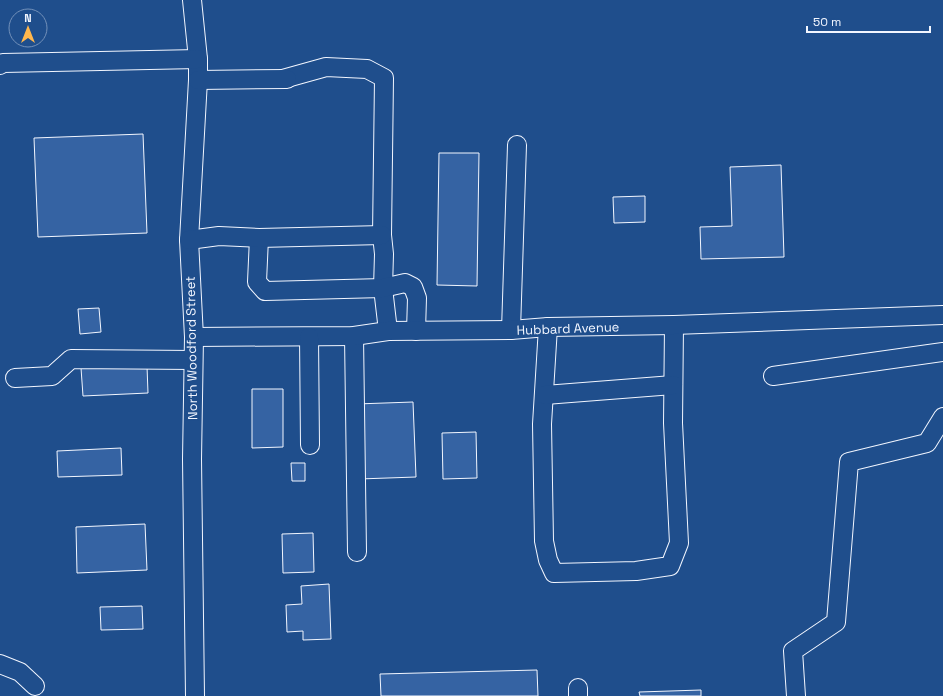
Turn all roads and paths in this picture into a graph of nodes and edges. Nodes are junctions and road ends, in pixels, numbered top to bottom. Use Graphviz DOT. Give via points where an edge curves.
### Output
graph roads {
  1 [pos="192,0"];
  2 [pos="198,58"];
  3 [pos="0,65"];
  4 [pos="198,80"];
  5 [pos="517,145"];
  6 [pos="382,235"];
  7 [pos="258,238"];
  8 [pos="189,240"];
  9 [pos="383,288"];
  10 [pos="943,315"];
  11 [pos="674,325"];
  12 [pos="548,327"];
  13 [pos="416,330"];
  14 [pos="511,330"];
  15 [pos="388,331"];
  16 [pos="354,336"];
  17 [pos="194,337"];
  18 [pos="309,337"];
  19 [pos="943,352"];
  20 [pos="193,360"];
  21 [pos="773,376"];
  22 [pos="15,378"];
  23 [pos="673,385"];
  24 [pos="545,395"];
  25 [pos="943,417"];
  26 [pos="310,445"];
  27 [pos="357,552"];
  28 [pos="0,664"];
  29 [pos="35,686"];
  30 [pos="195,696"];
  31 [pos="796,696"];
  1 -- 2 [label="street, North Woodford Street"];
  2 -- 3 [label="street"];
  2 -- 4 [label="street, North Woodford Street"];
  4 -- 6 [label="street" via="285,79 326,67 367,69 384,78"];
  4 -- 8 [label="street, North Woodford Street"];
  5 -- 14 [label="street"];
  6 -- 7 [label="street"];
  6 -- 9 [label="street"];
  7 -- 8 [label="street" via="219,236"];
  7 -- 9 [label="street" via="257,282 265,291"];
  8 -- 17 [label="street, North Woodford Street"];
  9 -- 13 [label="street" via="405,283 413,287 418,298"];
  9 -- 15 [label="street"];
  10 -- 11 [label="street, Hubbard Avenue"];
  11 -- 12 [label="street, Hubbard Avenue"];
  11 -- 23 [label="street"];
  12 -- 14 [label="street, Hubbard Avenue"];
  12 -- 24 [label="street"];
  13 -- 14 [label="street, Hubbard Avenue"];
  13 -- 15 [label="street, Hubbard Avenue"];
  15 -- 16 [label="street, Hubbard Avenue"];
  16 -- 18 [label="street, Hubbard Avenue"];
  16 -- 27 [label="street"];
  17 -- 18 [label="street, Hubbard Avenue"];
  17 -- 20 [label="street, North Woodford Street"];
  18 -- 26 [label="street"];
  19 -- 21 [label="street"];
  20 -- 22 [label="street" via="71,359 52,376"];
  20 -- 30 [label="street, North Woodford Street"];
  23 -- 24 [label="street"];
  23 -- 24 [label="street" via="679,543 670,566 636,571 554,573 544,542 542,424"];
  25 -- 31 [label="street" via="927,443 849,462 836,622 793,651"];
  28 -- 29 [label="street" via="20,672"];
}
